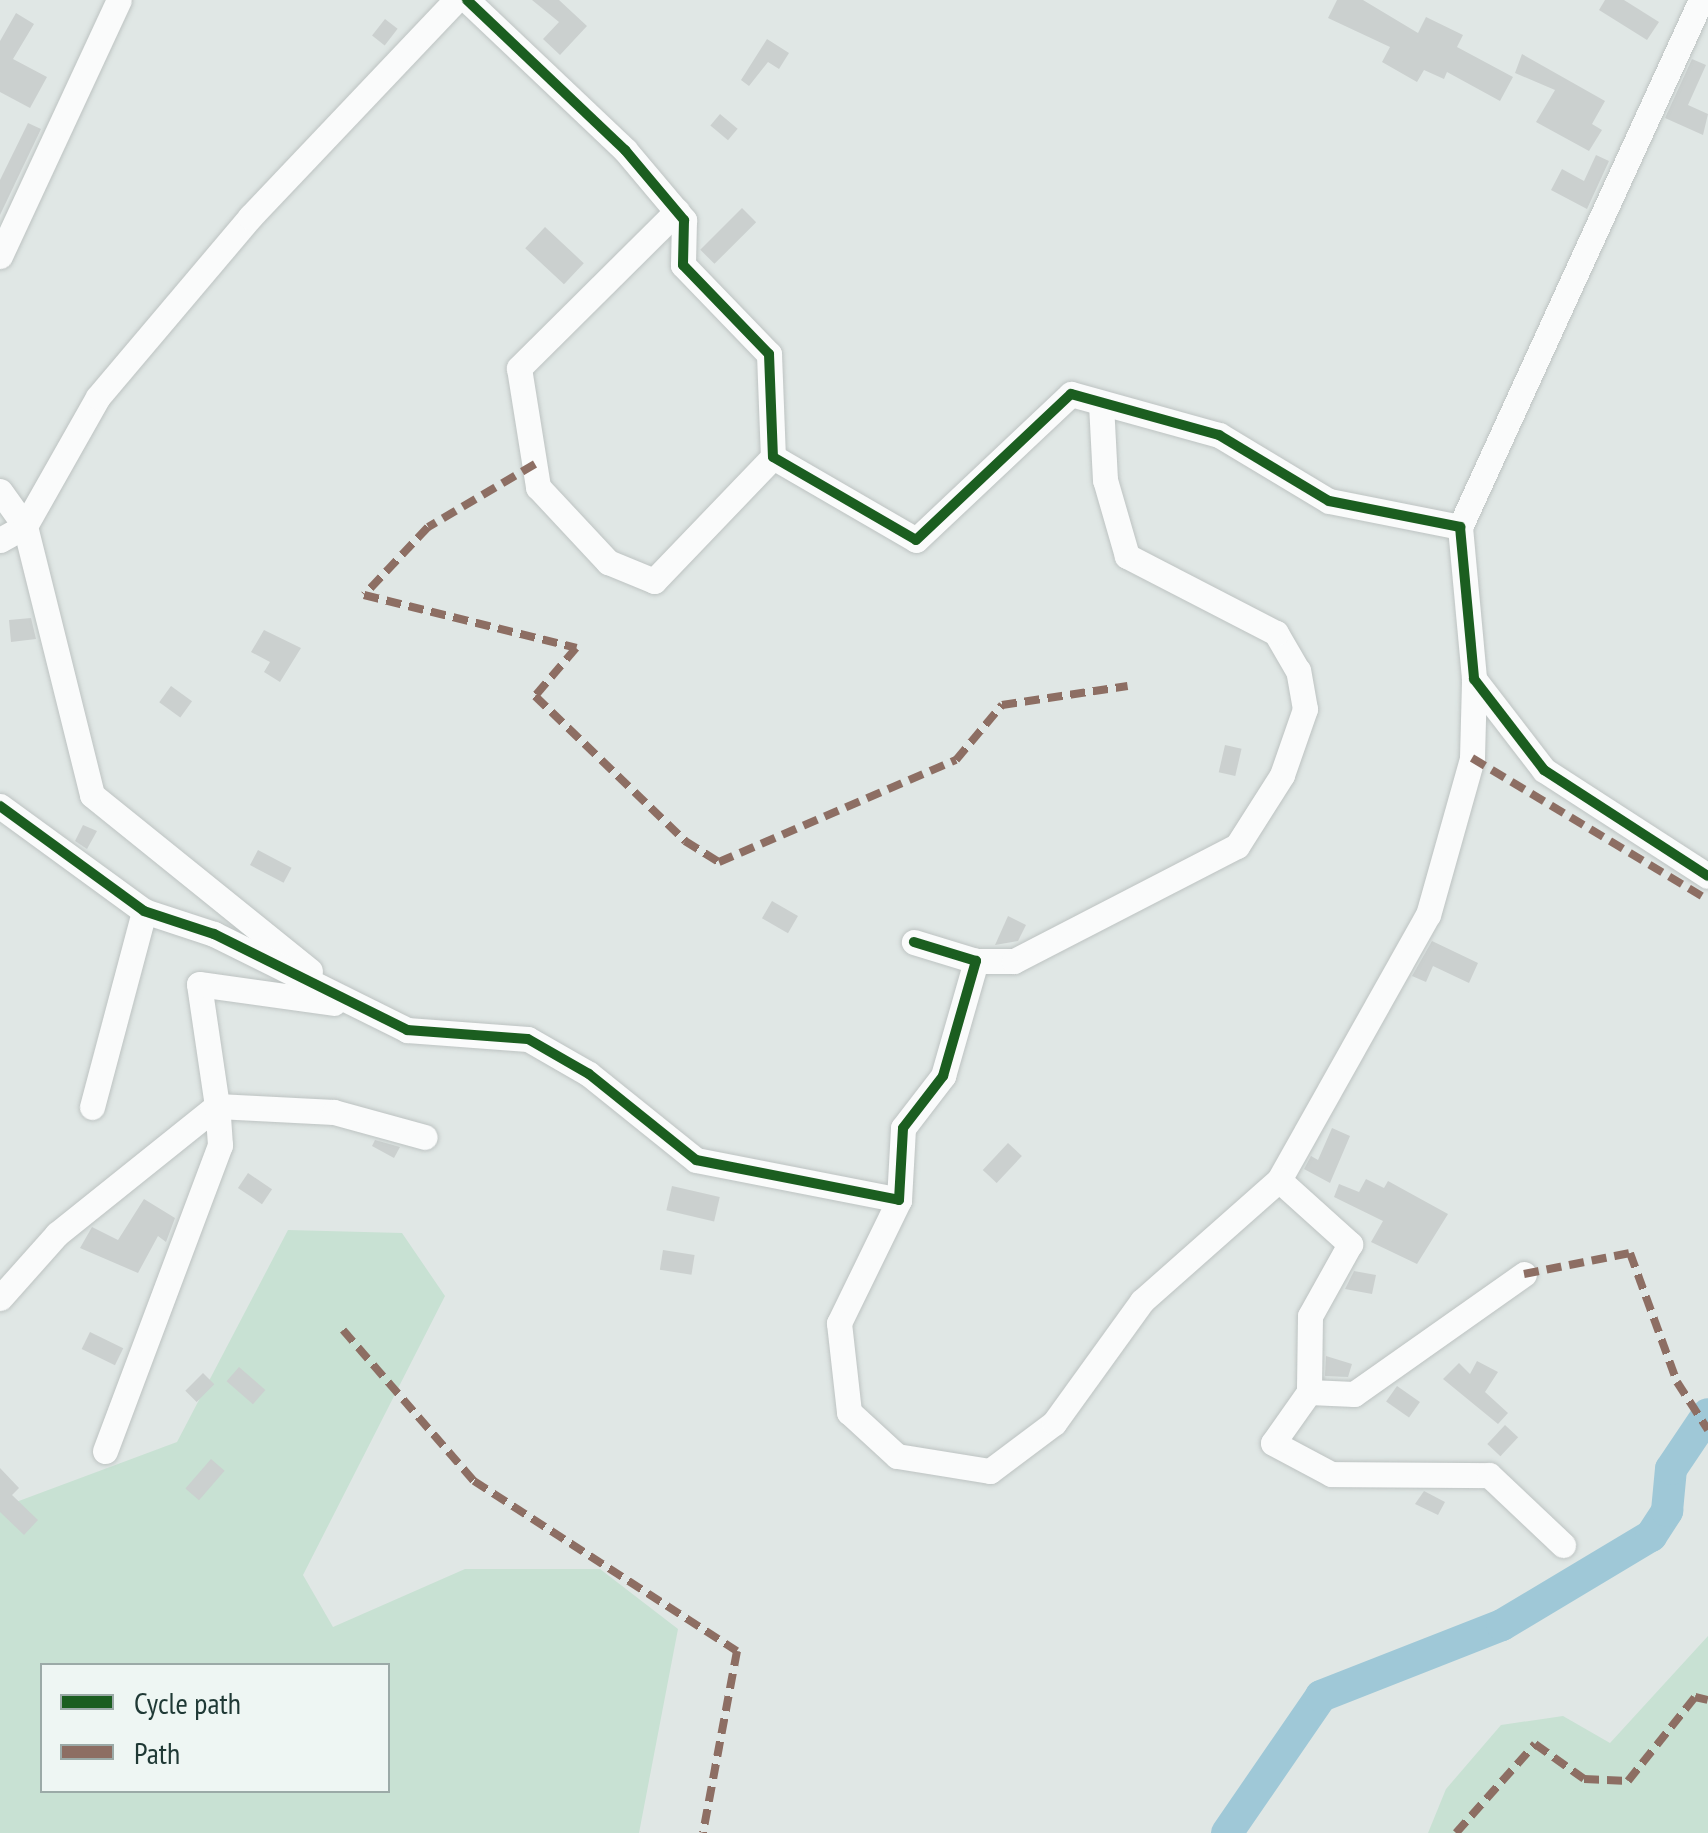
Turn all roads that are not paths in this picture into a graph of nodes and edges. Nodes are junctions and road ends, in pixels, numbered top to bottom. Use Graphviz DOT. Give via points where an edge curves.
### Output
graph roads {
  1 [pos="119,0"];
  2 [pos="456,0"];
  3 [pos="466,0"];
  4 [pos="1701,0"];
  5 [pos="676,211"];
  6 [pos="0,256"];
  7 [pos="1101,403"];
  8 [pos="773,457"];
  9 [pos="0,491"];
  10 [pos="25,526"];
  11 [pos="1460,528"];
  12 [pos="0,540"];
  13 [pos="1474,679"];
  14 [pos="0,806"];
  15 [pos="1708,876"];
  16 [pos="144,911"];
  17 [pos="914,942"];
  18 [pos="976,961"];
  19 [pos="353,1006"];
  20 [pos="217,1106"];
  21 [pos="92,1108"];
  22 [pos="425,1137"];
  23 [pos="1278,1180"];
  24 [pos="898,1200"];
  25 [pos="1524,1274"];
  26 [pos="0,1298"];
  27 [pos="1308,1392"];
  28 [pos="105,1451"];
  29 [pos="1563,1545"];
  1 -- 6 [label="street"];
  2 -- 10 [label="street" via="250,217 98,397"];
  3 -- 5 [label="street" via="625,150"];
  4 -- 11 [label="street"];
  5 -- 8 [label="street" via="684,220 683,266 769,354"];
  5 -- 8 [label="street" via="519,368 538,487 608,562 654,581"];
  7 -- 8 [label="street" via="1071,394 916,540"];
  7 -- 11 [label="street" via="1219,436 1330,501"];
  7 -- 18 [label="street" via="1105,480 1128,556 1276,634 1298,671 1305,708 1282,775 1237,846 1014,961"];
  9 -- 10 [label="street"];
  10 -- 12 [label="street"];
  10 -- 19 [label="street" via="92,795"];
  11 -- 13 [label="street"];
  13 -- 15 [label="street" via="1544,770"];
  13 -- 23 [label="street" via="1472,758 1428,914"];
  14 -- 16 [label="street"];
  16 -- 19 [label="street" via="214,934"];
  16 -- 21 [label="street"];
  17 -- 18 [label="street"];
  18 -- 24 [label="street" via="943,1076 903,1128"];
  19 -- 20 [label="street" via="199,984"];
  19 -- 24 [label="street" via="406,1030 528,1038 589,1074 696,1160"];
  20 -- 22 [label="street" via="334,1112"];
  20 -- 26 [label="street" via="57,1234"];
  20 -- 28 [label="street" via="220,1145"];
  23 -- 24 [label="street" via="1142,1302 1054,1424 990,1472 897,1456 849,1412 840,1323"];
  23 -- 27 [label="street" via="1350,1244 1310,1316"];
  25 -- 27 [label="street" via="1354,1394"];
  27 -- 29 [label="street" via="1273,1443 1331,1474 1489,1476"];
}
